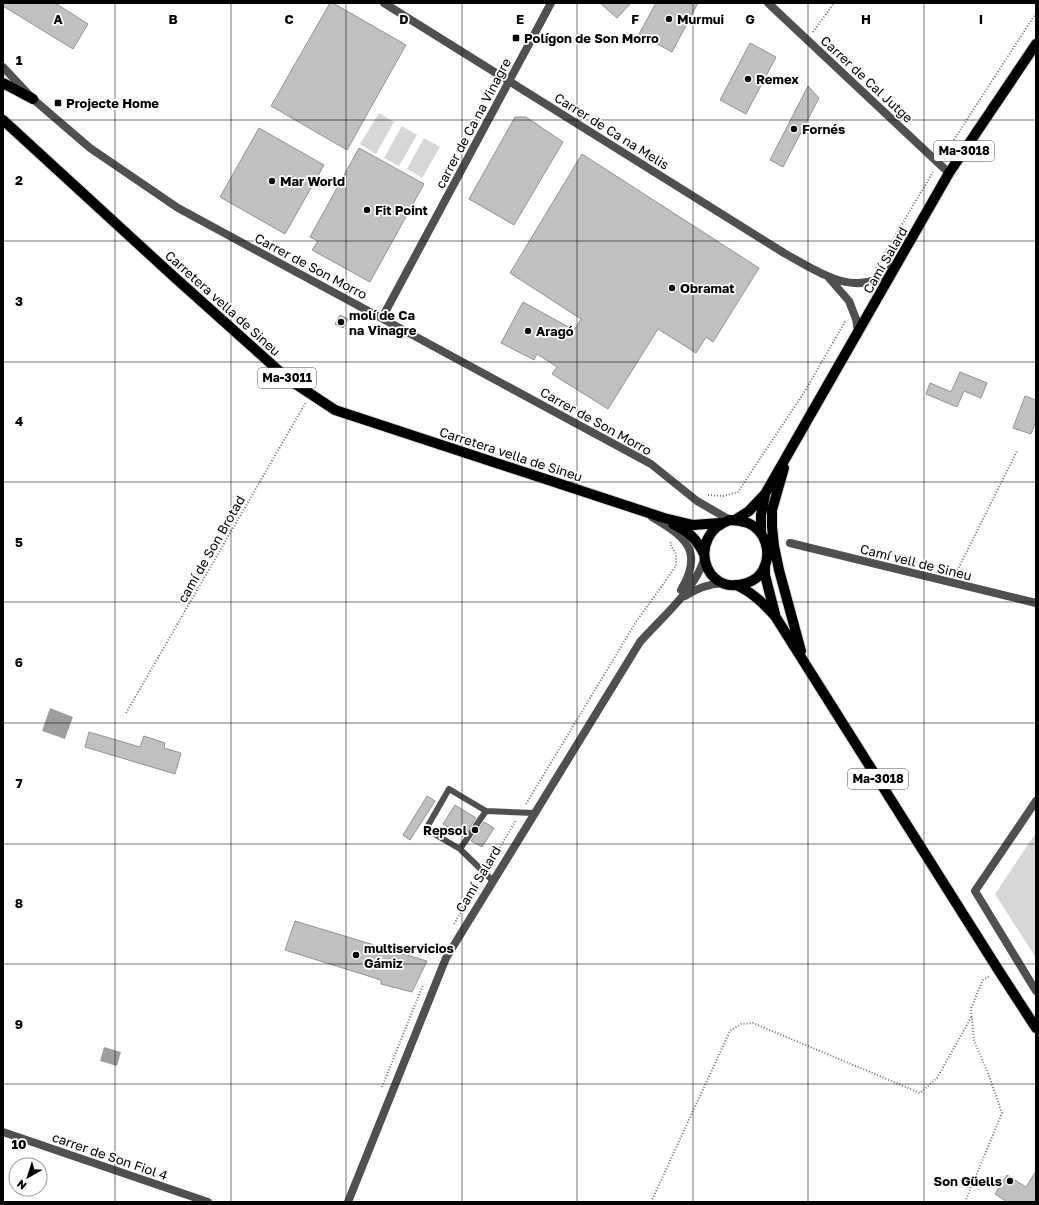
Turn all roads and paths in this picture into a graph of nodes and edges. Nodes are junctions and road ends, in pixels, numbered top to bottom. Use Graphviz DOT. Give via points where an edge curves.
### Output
graph roads {
  1 [pos="384,3"];
  2 [pos="551,3"];
  3 [pos="768,3"];
  4 [pos="834,3"];
  5 [pos="1036,13"];
  6 [pos="807,40"];
  7 [pos="1036,44"];
  8 [pos="3,67"];
  9 [pos="510,81"];
  10 [pos="3,83"];
  11 [pos="33,99"];
  12 [pos="3,120"];
  13 [pos="938,163"];
  14 [pos="949,173"];
  15 [pos="898,262"];
  16 [pos="829,278"];
  17 [pos="868,282"];
  18 [pos="852,309"];
  19 [pos="382,318"];
  20 [pos="858,332"];
  21 [pos="311,394"];
  22 [pos="789,450"];
  23 [pos="1017,451"];
  24 [pos="689,494"];
  25 [pos="765,494"];
  26 [pos="644,512"];
  27 [pos="664,518"];
  28 [pos="733,520"];
  29 [pos="720,524"];
  30 [pos="675,531"];
  31 [pos="760,532"];
  32 [pos="790,544"];
  33 [pos="704,557"];
  34 [pos="765,565"];
  35 [pos="723,583"];
  36 [pos="951,583"];
  37 [pos="736,585"];
  38 [pos="681,598"];
  39 [pos="1036,603"];
  40 [pos="670,609"];
  41 [pos="776,616"];
  42 [pos="804,661"];
  43 [pos="126,712"];
  44 [pos="1035,804"];
  45 [pos="486,811"];
  46 [pos="521,813"];
  47 [pos="534,813"];
  48 [pos="460,849"];
  49 [pos="484,873"];
  50 [pos="493,881"];
  51 [pos="452,927"];
  52 [pos="999,971"];
  53 [pos="424,982"];
  54 [pos="1036,991"];
  55 [pos="972,1016"];
  56 [pos="1036,1028"];
  57 [pos="380,1093"];
  58 [pos="3,1132"];
  59 [pos="208,1202"];
  60 [pos="348,1202"];
  61 [pos="650,1202"];
  62 [pos="964,1202"];
  1 -- 9 [label="street, Carrer de Ca na Melis"];
  2 -- 9 [label="street, carrer de Ca na Vinagre"];
  3 -- 6 [label="street, Carrer de Cal Jutge"];
  4 -- 6 [label="path"];
  5 -- 13 [label="path"];
  6 -- 13 [label="street, Carrer de Cal Jutge"];
  7 -- 14 [label="main road, Camí Salard / Ma-3018"];
  8 -- 11 [label="street, Carrer de Son Morro"];
  9 -- 16 [label="street, Carrer de Ca na Melis" via="784,253"];
  9 -- 19 [label="street, carrer de Ca na Vinagre"];
  10 -- 11 [label="main road"];
  11 -- 19 [label="street, Carrer de Son Morro" via="90,148 178,208"];
  12 -- 21 [label="main road, Carretera vella de Sineu / Ma-3011" via="282,374"];
  13 -- 14 [label="street, Carrer de Cal Jutge"];
  13 -- 17 [label="path"];
  14 -- 15 [label="main road, Camí Salard / Ma-3018"];
  15 -- 17 [label="street, Carrer de Ca na Melis" via="877,280"];
  15 -- 20 [label="main road, Camí Salard / Ma-3018"];
  16 -- 17 [label="street, Carrer de Ca na Melis" via="861,284"];
  16 -- 18 [label="street, Carrer de Ca na Melis" via="849,301"];
  18 -- 20 [label="street, Carrer de Ca na Melis"];
  18 -- 24 [label="path" via="805,391 738,492 723,496 692,490"];
  19 -- 24 [label="street, Carrer de Son Morro" via="651,464"];
  20 -- 22 [label="main road, Camí Salard / Ma-3018"];
  21 -- 26 [label="main road, Carretera vella de Sineu / Ma-3011" via="335,410"];
  21 -- 43 [label="path, camí de Son Brotad"];
  22 -- 25 [label="main road, Camí Salard / Ma-3018"];
  22 -- 42 [label="main road" via="772,510 772,527 779,570"];
  23 -- 36 [label="path"];
  24 -- 28 [label="street, Carrer de Son Morro" via="706,507"];
  25 -- 28 [label="main road, Camí Salard / Ma-3018" via="749,511"];
  25 -- 31 [label="main road, Camí Salard / Ma-3018"];
  26 -- 27 [label="main road, Carretera vella de Sineu / Ma-3011"];
  26 -- 30 [label="street"];
  27 -- 29 [label="main road, Carretera vella de Sineu / Ma-3011" via="693,525"];
  27 -- 33 [label="main road, Carretera vella de Sineu / Ma-3011" via="698,542"];
  28 -- 29 [label="main road, Ma-3018"];
  28 -- 31 [label="main road" via="749,523"];
  29 -- 33 [label="main road, Ma-3018" via="708,536"];
  30 -- 40 [label="street" via="687,544 692,568"];
  30 -- 46 [label="path" via="670,544 676,554 676,566 636,622"];
  31 -- 34 [label="main road, Ma-3018" via="768,553"];
  32 -- 36 [label="street, Camí vell de Sineu"];
  33 -- 35 [label="main road" via="713,576"];
  33 -- 38 [label="street, Camí Salard" via="697,576"];
  34 -- 37 [label="main road, Ma-3018" via="756,578"];
  34 -- 41 [label="main road, Ma-3018"];
  35 -- 37 [label="main road, Ma-3018"];
  35 -- 38 [label="street, Camí Salard" via="698,588"];
  36 -- 39 [label="street, Camí vell de Sineu"];
  37 -- 41 [label="main road, Ma-3018" via="754,594"];
  38 -- 40 [label="street, Camí Salard"];
  40 -- 47 [label="street, Camí Salard" via="640,642"];
  41 -- 42 [label="main road, Ma-3018"];
  42 -- 52 [label="main road, Ma-3018"];
  44 -- 54 [label="street" via="975,891"];
  45 -- 46 [label="lane"];
  45 -- 48 [label="lane"];
  45 -- 48 [label="lane" via="449,789 426,829"];
  46 -- 47 [label="lane"];
  46 -- 49 [label="path"];
  47 -- 50 [label="street, Camí Salard"];
  48 -- 49 [label="lane"];
  49 -- 50 [label="lane"];
  49 -- 51 [label="path"];
  50 -- 60 [label="street, Camí Salard" via="446,958"];
  52 -- 55 [label="path" via="983,980 971,1008"];
  52 -- 56 [label="main road, Ma-3018"];
  53 -- 57 [label="path"];
  55 -- 61 [label="path" via="937,1078 920,1093 753,1023 740,1024 730,1031"];
  55 -- 62 [label="path" via="974,1042 1002,1113"];
  58 -- 59 [label="street, carrer de Son Fiol 4"];
}
